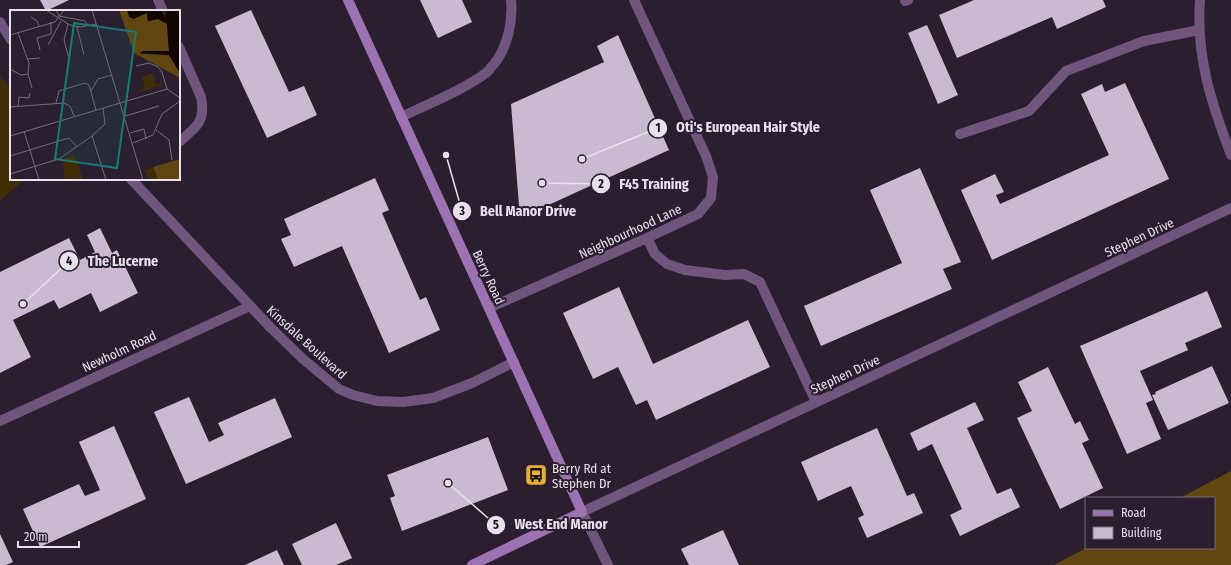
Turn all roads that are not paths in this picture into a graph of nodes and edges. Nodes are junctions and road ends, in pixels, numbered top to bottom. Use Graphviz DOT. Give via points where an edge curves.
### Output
graph roads {
  1 [pos="158,0"];
  2 [pos="348,0"];
  3 [pos="511,0"];
  4 [pos="634,0"];
  5 [pos="1200,0"];
  6 [pos="163,10"];
  7 [pos="0,22"];
  8 [pos="1199,30"];
  9 [pos="10,38"];
  10 [pos="180,49"];
  11 [pos="402,117"];
  12 [pos="960,134"];
  13 [pos="1228,136"];
  14 [pos="180,141"];
  15 [pos="1231,155"];
  16 [pos="133,180"];
  17 [pos="1231,208"];
  18 [pos="647,238"];
  19 [pos="250,306"];
  20 [pos="489,308"];
  21 [pos="514,362"];
  22 [pos="816,402"];
  23 [pos="0,421"];
  24 [pos="582,512"];
  25 [pos="472,565"];
  26 [pos="608,565"];
  1 -- 6 [label="street"];
  2 -- 11 [label="street, Berry Road"];
  3 -- 11 [label="street" via="508,36 499,57 487,72"];
  4 -- 18 [label="street, Neighbourhood Lane" via="706,156 713,178 711,198 698,214"];
  5 -- 8 [label="street"];
  7 -- 9 [label="street"];
  8 -- 12 [label="street" via="1144,41 1066,71 1029,111"];
  8 -- 13 [label="street" via="1202,60 1211,98"];
  10 -- 14 [label="street" via="203,106 202,116 197,125"];
  11 -- 20 [label="street, Berry Road"];
  13 -- 15 [label="street"];
  16 -- 19 [label="street, Kinsdale Boulevard"];
  17 -- 22 [label="street, Stephen Drive"];
  18 -- 20 [label="street, Neighbourhood Lane"];
  18 -- 22 [label="street" via="655,254 667,264 685,270 725,275 744,274 760,282"];
  19 -- 21 [label="street, Kinsdale Boulevard" via="303,359 339,389 377,401 403,402 433,398 472,383"];
  19 -- 23 [label="street, Newholm Road"];
  20 -- 21 [label="street, Berry Road"];
  21 -- 24 [label="street, Berry Road"];
  22 -- 24 [label="street, Stephen Drive"];
  24 -- 25 [label="street, Stephen Drive"];
  24 -- 26 [label="street, Berry Road"];
}
